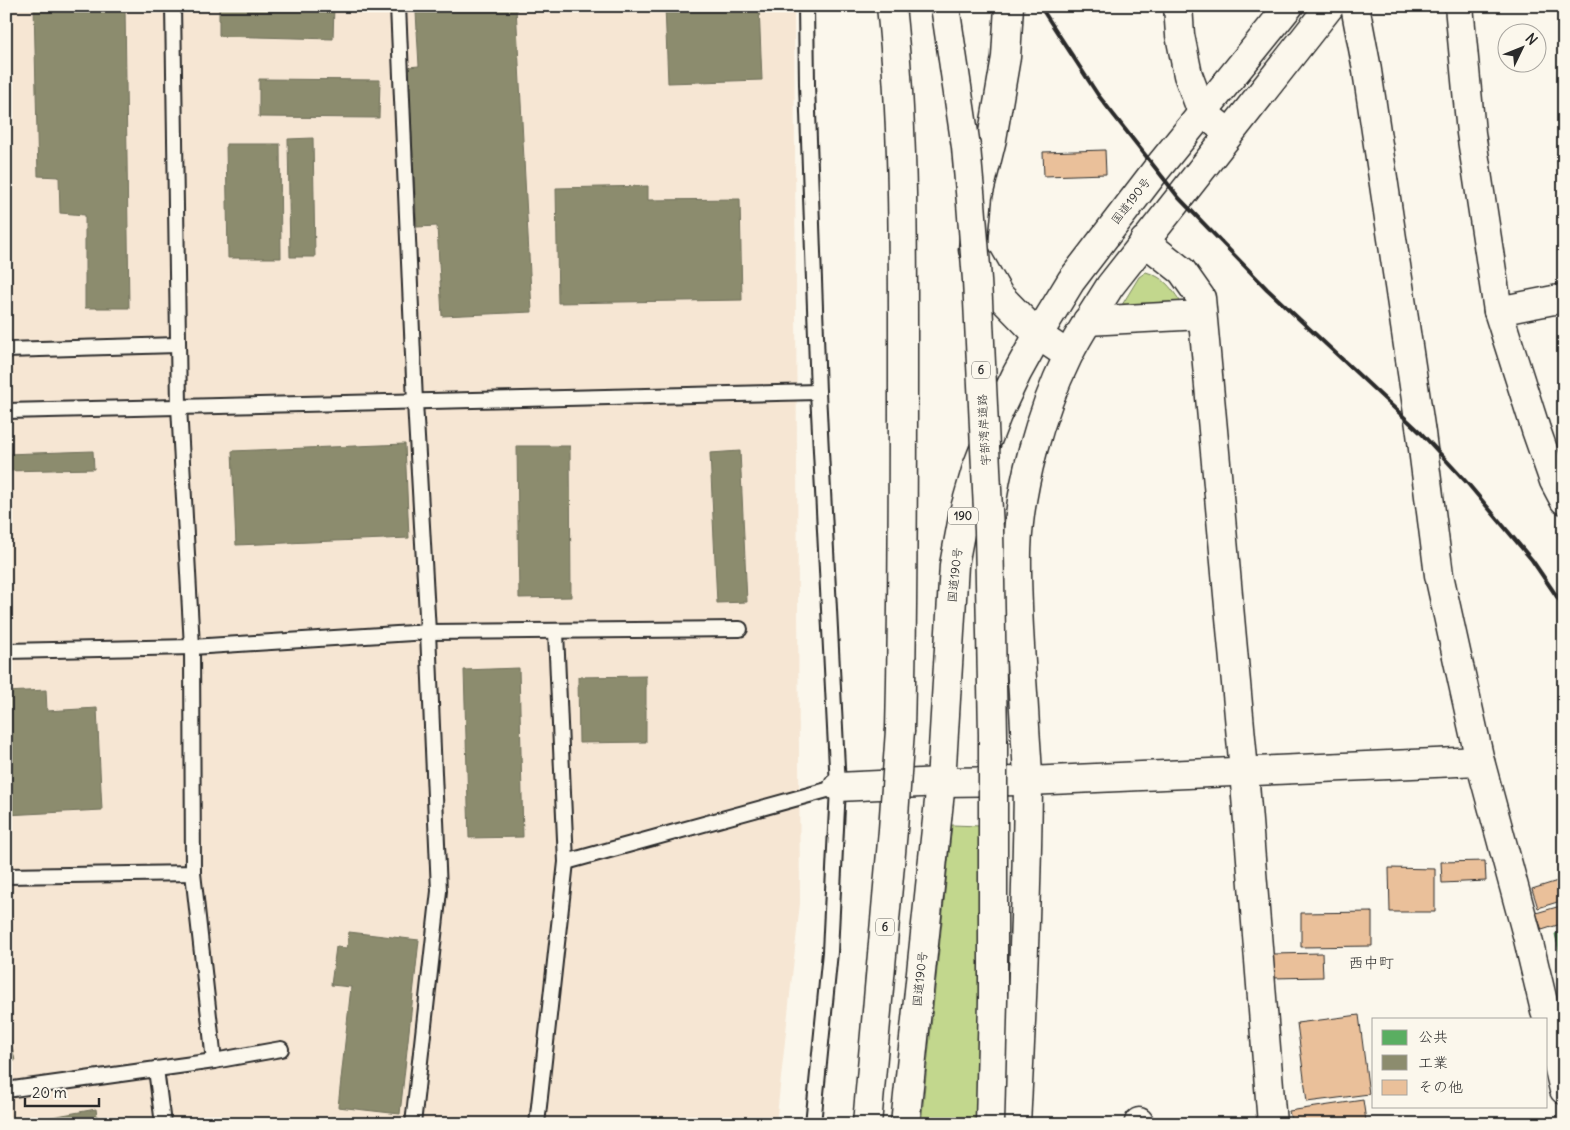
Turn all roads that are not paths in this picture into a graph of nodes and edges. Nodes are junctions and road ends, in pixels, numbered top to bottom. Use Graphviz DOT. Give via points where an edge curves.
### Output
graph roads {
  1 [pos="174,6"];
  2 [pos="398,6"];
  3 [pos="806,6"];
  4 [pos="892,6"];
  5 [pos="945,6"];
  6 [pos="1009,6"];
  7 [pos="1178,6"];
  8 [pos="1289,6"];
  9 [pos="1330,6"];
  10 [pos="1355,6"];
  11 [pos="1459,6"];
  12 [pos="1202,112"];
  13 [pos="1229,134"];
  14 [pos="1144,241"];
  15 [pos="1564,298"];
  16 [pos="1498,311"];
  17 [pos="1202,315"];
  18 [pos="1087,322"];
  19 [pos="1038,335"];
  20 [pos="177,345"];
  21 [pos="6,350"];
  22 [pos="1068,355"];
  23 [pos="818,392"];
  24 [pos="414,402"];
  25 [pos="179,406"];
  26 [pos="6,411"];
  27 [pos="1564,500"];
  28 [pos="740,630"];
  29 [pos="428,632"];
  30 [pos="556,632"];
  31 [pos="192,647"];
  32 [pos="6,651"];
  33 [pos="1480,761"];
  34 [pos="1244,771"];
  35 [pos="1028,781"];
  36 [pos="941,782"];
  37 [pos="838,787"];
  38 [pos="566,862"];
  39 [pos="193,873"];
  40 [pos="6,876"];
  41 [pos="1547,1018"];
  42 [pos="1548,1021"];
  43 [pos="280,1049"];
  44 [pos="214,1061"];
  45 [pos="156,1070"];
  46 [pos="6,1090"];
  47 [pos="1564,1090"];
  48 [pos="163,1124"];
  49 [pos="412,1124"];
  50 [pos="537,1124"];
  51 [pos="813,1124"];
  52 [pos="867,1124"];
  53 [pos="905,1124"];
  54 [pos="990,1124"];
  55 [pos="1016,1124"];
  56 [pos="1272,1124"];
  1 -- 20 [label="lane"];
  2 -- 24 [label="lane"];
  3 -- 23 [label="lane"];
  4 -- 52 [label="main road, 6, bridge" via="903,218 903,618 893,830"];
  5 -- 54 [label="main road, 宇部湾岸道路 / 6, bridge" via="966,147 977,280 989,531 994,735"];
  6 -- 19 [label="main road" via="1006,57 978,196 973,250 999,296"];
  7 -- 12 [label="main road" via="1188,76"];
  8 -- 12 [label="main road, 国道190号 / 190"];
  9 -- 13 [label="main road"];
  10 -- 33 [label="main road" via="1368,74 1439,575"];
  11 -- 16 [label="main road" via="1471,133"];
  12 -- 13 [label="main road"];
  12 -- 19 [label="main road, 国道190号 / 190" via="1071,281"];
  13 -- 14 [label="main road"];
  14 -- 17 [label="main road" via="1182,271 1201,298"];
  14 -- 18 [label="main road"];
  15 -- 16 [label="main road"];
  16 -- 27 [label="main road" via="1536,430"];
  17 -- 18 [label="main road"];
  17 -- 34 [label="main road"];
  18 -- 22 [label="main road"];
  19 -- 22 [label="main road"];
  19 -- 36 [label="main road, 国道190号 / 190" via="997,415 977,466 964,512 954,565"];
  20 -- 21 [label="lane"];
  20 -- 25 [label="lane"];
  22 -- 35 [label="main road" via="1036,440 1023,499 1017,550"];
  23 -- 24 [label="lane"];
  23 -- 37 [label="lane"];
  24 -- 25 [label="lane"];
  24 -- 29 [label="lane"];
  25 -- 26 [label="lane"];
  25 -- 31 [label="lane"];
  28 -- 30 [label="lane"];
  29 -- 30 [label="lane"];
  29 -- 31 [label="lane"];
  29 -- 49 [label="lane" via="439,891"];
  30 -- 38 [label="lane"];
  31 -- 32 [label="lane"];
  31 -- 39 [label="lane"];
  33 -- 34 [label="main road"];
  33 -- 41 [label="main road"];
  34 -- 35 [label="main road"];
  34 -- 56 [label="main road"];
  35 -- 36 [label="main road"];
  35 -- 55 [label="main road" via="1023,996"];
  36 -- 37 [label="main road"];
  36 -- 53 [label="main road, 国道190号 / 190"];
  37 -- 38 [label="lane"];
  37 -- 51 [label="lane" via="830,952"];
  38 -- 50 [label="lane"];
  39 -- 40 [label="lane"];
  39 -- 44 [label="lane"];
  42 -- 47 [label="main road"];
  43 -- 44 [label="lane"];
  44 -- 45 [label="lane"];
  45 -- 46 [label="lane"];
  45 -- 48 [label="lane"];
}
